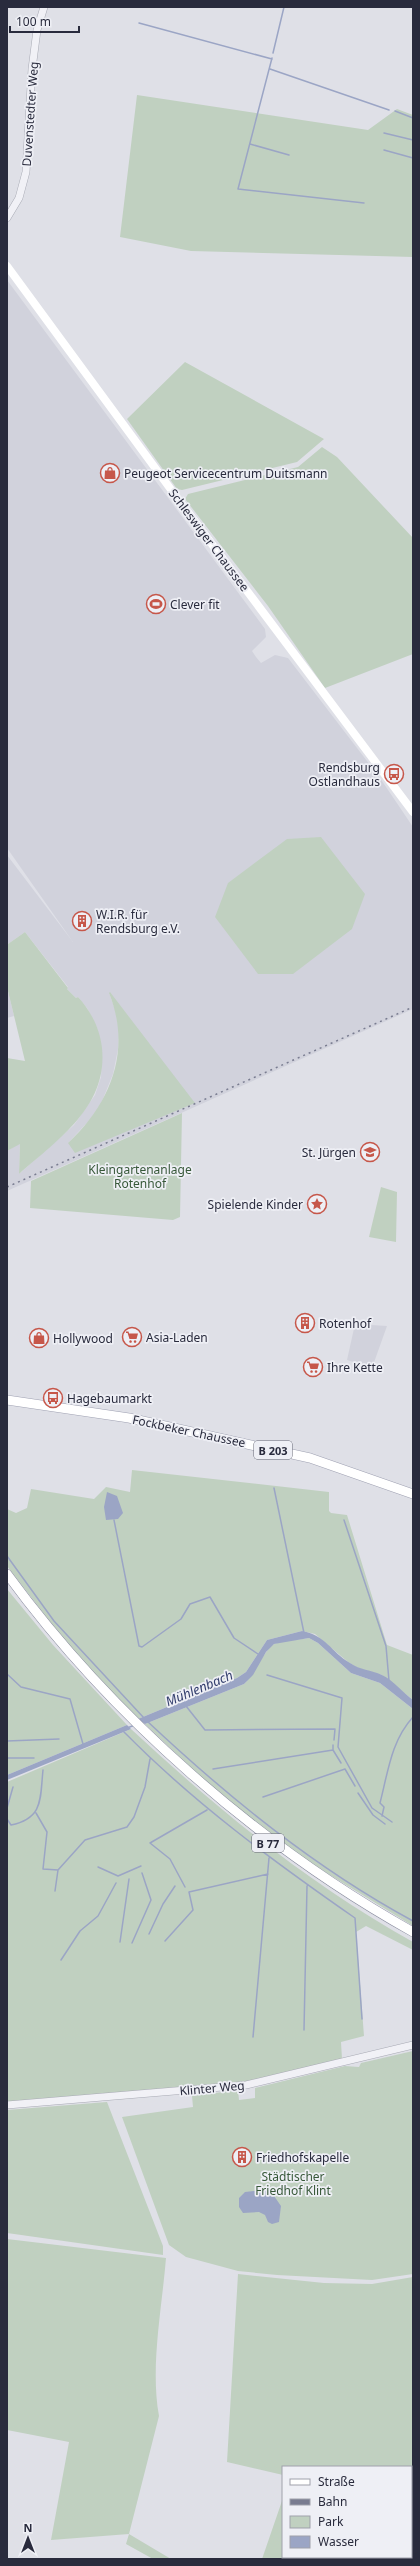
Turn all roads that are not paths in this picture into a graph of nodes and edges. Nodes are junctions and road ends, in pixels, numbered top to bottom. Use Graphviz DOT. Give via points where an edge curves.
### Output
graph roads {
  1 [pos="44,7"];
  2 [pos="7,218"];
  3 [pos="7,266"];
  4 [pos="413,812"];
  5 [pos="7,1400"];
  6 [pos="413,1494"];
  7 [pos="7,1574"];
  8 [pos="7,1584"];
  9 [pos="129,1719"];
  10 [pos="140,1728"];
  11 [pos="413,1932"];
  12 [pos="413,1938"];
  13 [pos="413,2045"];
  14 [pos="7,2105"];
  1 -- 2 [label="street, Duvenstedter Weg" via="32,69 26,172 19,198"];
  3 -- 4 [label="main road, Schleswiger Chaussee"];
  5 -- 6 [label="main road, Fockbeker Chaussee / B 203" via="129,1418 310,1458"];
  7 -- 9 [label="main road, B 77"];
  8 -- 9 [label="main road, B 77" via="51,1640"];
  9 -- 10 [label="main road, B 77"];
  10 -- 11 [label="main road, B 77" via="245,1819 343,1889"];
  10 -- 12 [label="main road, B 77" via="198,1786 286,1857"];
  13 -- 14 [label="street, Klinter Weg" via="246,2085"];
}
